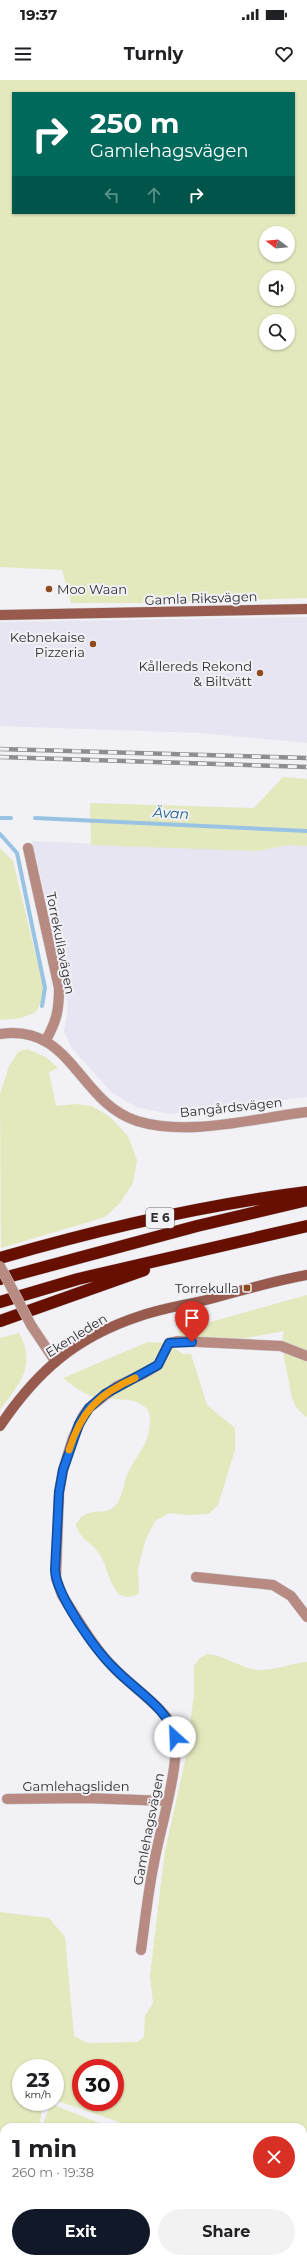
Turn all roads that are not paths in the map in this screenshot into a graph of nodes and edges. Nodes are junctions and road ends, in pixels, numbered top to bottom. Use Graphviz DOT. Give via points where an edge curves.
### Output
graph roads {
  1 [pos="307,609"];
  2 [pos="0,615"];
  3 [pos="28,848"];
  4 [pos="0,1034"];
  5 [pos="46,1040"];
  6 [pos="307,1112"];
  7 [pos="307,1192"];
  8 [pos="307,1200"];
  9 [pos="307,1226"];
  10 [pos="202,1249"];
  11 [pos="0,1258"];
  12 [pos="0,1266"];
  13 [pos="307,1275"];
  14 [pos="0,1279"];
  15 [pos="0,1302"];
  16 [pos="0,1321"];
  17 [pos="307,1356"];
  18 [pos="55,1361"];
  19 [pos="0,1426"];
  20 [pos="196,1577"];
  21 [pos="307,1617"];
  22 [pos="7,1799"];
  23 [pos="168,1801"];
  24 [pos="141,1950"];
  1 -- 2 [label="street, Gamla Riksvägen"];
  3 -- 5 [label="street, Torrekullavägen" via="59,988 56,1023"];
  4 -- 5 [label="street, Bangårdsvägen" via="25,1033"];
  5 -- 6 [label="street, Bangårdsvägen" via="58,1048 102,1100 119,1113 137,1121 155,1125 188,1126"];
  7 -- 11 [label="highway, E 6" via="254,1199 129,1224"];
  8 -- 14 [label="highway, E 6" via="196,1226"];
  9 -- 10 [label="highway"];
  10 -- 15 [label="highway" via="78,1279"];
  10 -- 16 [label="highway"];
  12 -- 18 [label="street, bridge" via="31,1325"];
  13 -- 18 [label="street, Ekenleden" via="140,1316 87,1340"];
  17 -- 23 [label="street, Gamlehagsvägen" via="281,1346 179,1341 169,1343 158,1365 117,1386 89,1408 73,1438 63,1470 59,1492 56,1578 62,1595 102,1654 172,1726 175,1751"];
  18 -- 19 [label="street, Ekenleden" via="29,1386"];
  20 -- 21 [label="street" via="273,1585 291,1596"];
  22 -- 23 [label="street, Gamlehagsliden"];
  23 -- 24 [label="street, Gamlehagsvägen" via="154,1863"];
}
